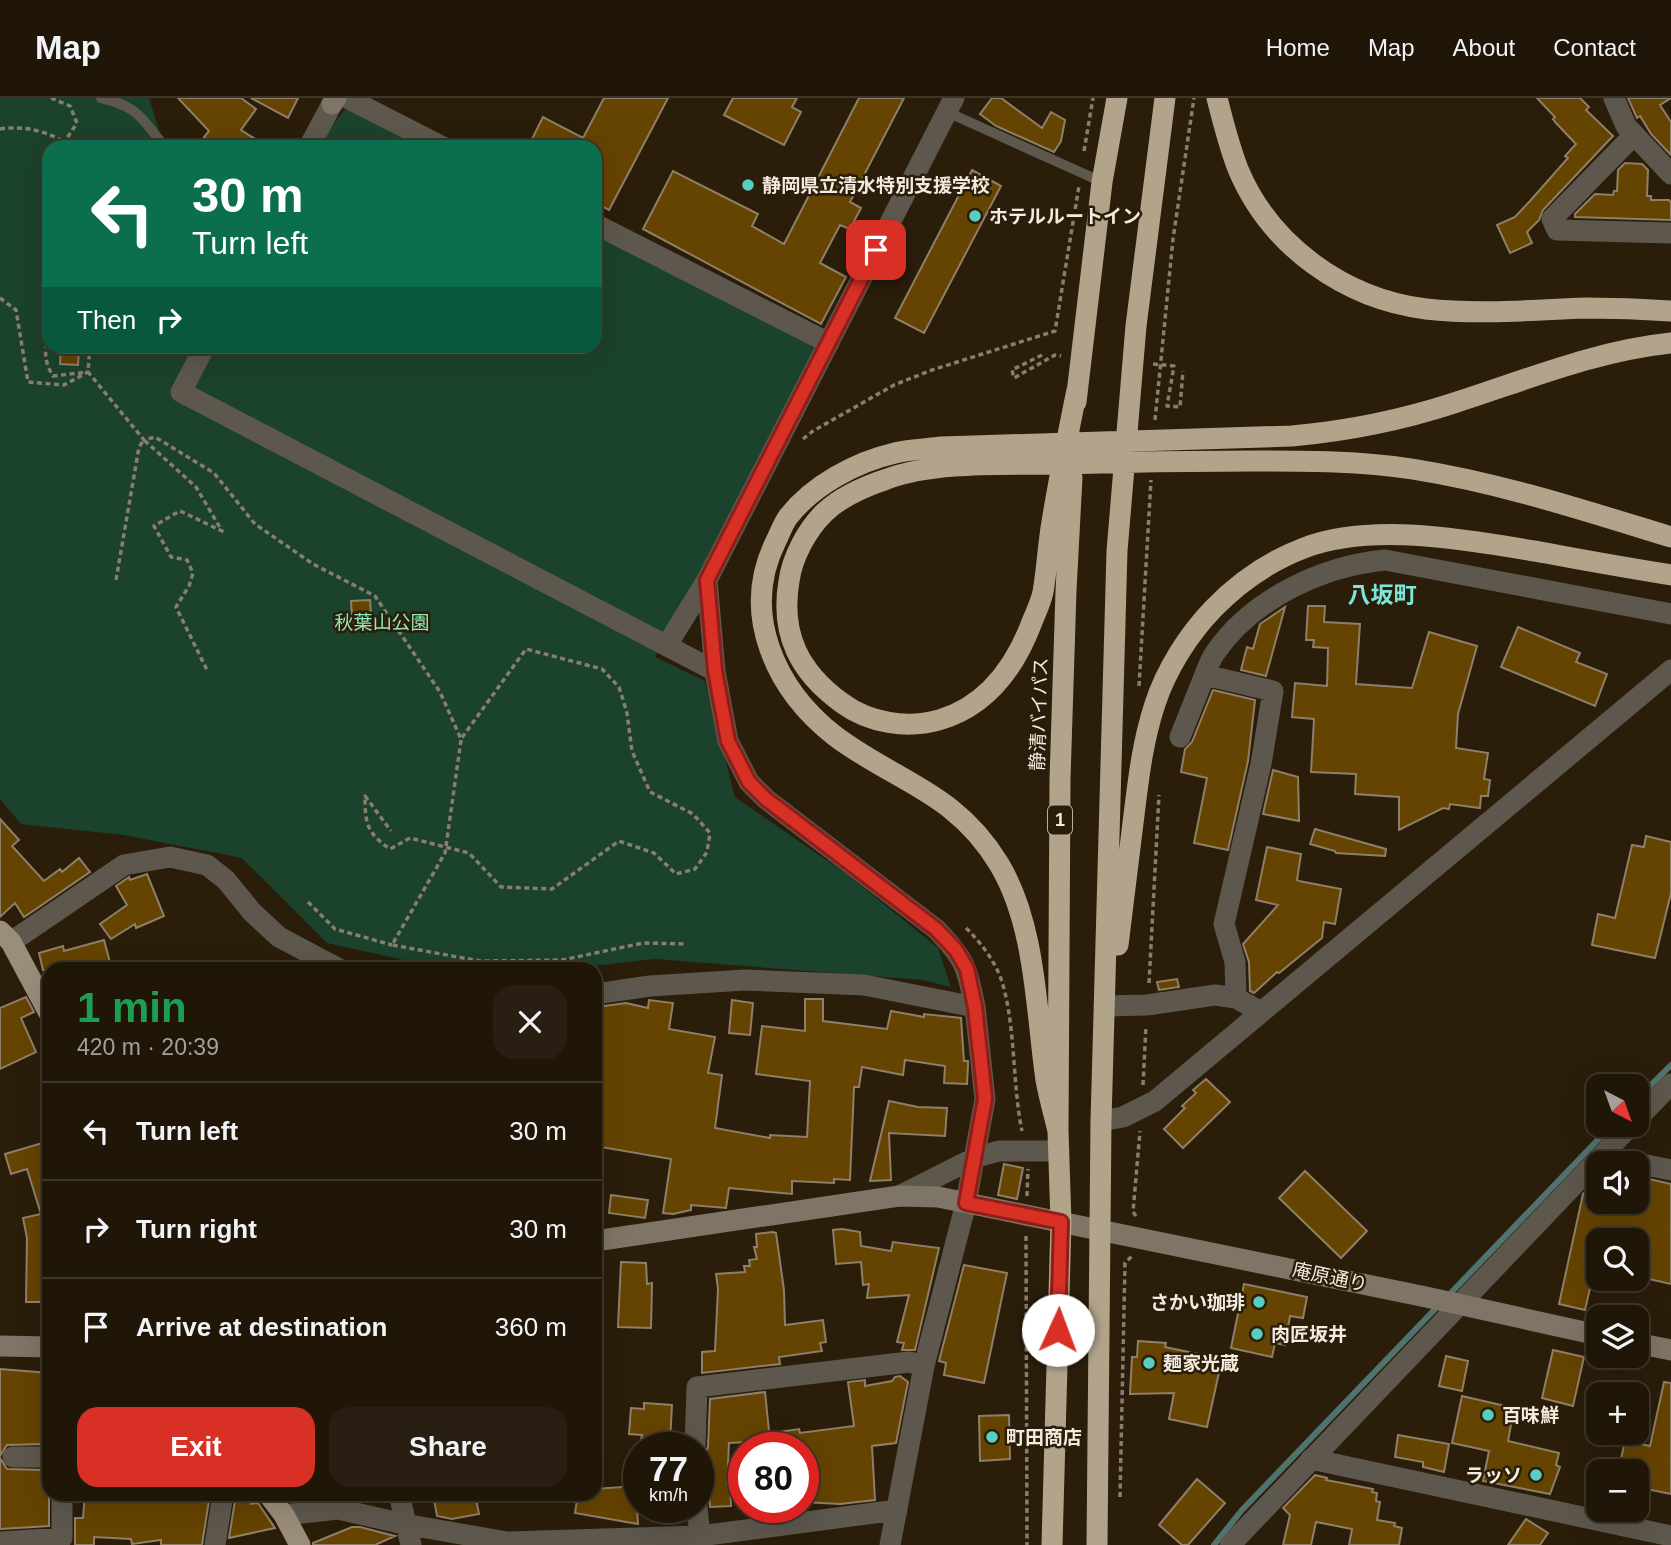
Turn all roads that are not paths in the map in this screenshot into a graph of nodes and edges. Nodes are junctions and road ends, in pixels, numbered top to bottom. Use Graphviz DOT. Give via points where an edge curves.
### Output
graph roads {
  1 [pos="101,98"];
  2 [pos="1117,98"];
  3 [pos="1165,98"];
  4 [pos="1217,98"];
  5 [pos="1614,98"];
  6 [pos="338,100"];
  7 [pos="951,105"];
  8 [pos="1634,135"];
  9 [pos="159,140"];
  10 [pos="313,140"];
  11 [pos="427,140"];
  12 [pos="1671,174"];
  13 [pos="1102,182"];
  14 [pos="602,228"];
  15 [pos="1671,233"];
  16 [pos="1671,311"];
  17 [pos="829,343"];
  18 [pos="1671,343"];
  19 [pos="201,354"];
  20 [pos="1076,390"];
  21 [pos="1671,537"];
  22 [pos="1671,575"];
  23 [pos="707,580"];
  24 [pos="1671,614"];
  25 [pos="667,645"];
  26 [pos="1671,670"];
  27 [pos="715,671"];
  28 [pos="1205,676"];
  29 [pos="1180,737"];
  30 [pos="6,937"];
  31 [pos="324,962"];
  32 [pos="602,993"];
  33 [pos="1236,999"];
  34 [pos="42,1001"];
  35 [pos="1108,1006"];
  36 [pos="975,1007"];
  37 [pos="1261,1012"];
  38 [pos="1671,1084"];
  39 [pos="1649,1107"];
  40 [pos="1101,1121"];
  41 [pos="1618,1138"];
  42 [pos="1059,1141"];
  43 [pos="1606,1151"];
  44 [pos="974,1158"];
  45 [pos="1649,1166"];
  46 [pos="1671,1170"];
  47 [pos="1586,1171"];
  48 [pos="899,1196"];
  49 [pos="966,1203"];
  50 [pos="1061,1222"];
  51 [pos="1100,1229"];
  52 [pos="602,1240"];
  53 [pos="1455,1303"];
  54 [pos="1586,1332"];
  55 [pos="0,1346"];
  56 [pos="1649,1346"];
  57 [pos="42,1347"];
  58 [pos="1671,1350"];
  59 [pos="924,1366"];
  60 [pos="696,1432"];
  61 [pos="13,1457"];
  62 [pos="42,1457"];
  63 [pos="1311,1459"];
  64 [pos="62,1501"];
  65 [pos="222,1501"];
  66 [pos="273,1501"];
  67 [pos="400,1501"];
  68 [pos="897,1510"];
  69 [pos="284,1515"];
  70 [pos="698,1523"];
  71 [pos="404,1524"];
  72 [pos="699,1536"];
  73 [pos="1671,1536"];
  74 [pos="0,1542"];
  75 [pos="215,1545"];
  76 [pos="300,1545"];
  77 [pos="411,1545"];
  78 [pos="890,1545"];
  79 [pos="1052,1545"];
  80 [pos="1097,1545"];
  81 [pos="1230,1545"];
  1 -- 9 [label="lane" via="134,110"];
  2 -- 13 [label="highway, 静清バイパス / 1"];
  3 -- 35 [label="highway" via="1136,326 1117,551"];
  4 -- 16 [label="highway" via="1239,172 1253,197 1297,251 1345,285 1379,299 1425,309"];
  5 -- 8 [label="street"];
  6 -- 10 [label="street"];
  6 -- 11 [label="street"];
  7 -- 13 [label="lane"];
  7 -- 17 [label="street"];
  8 -- 12 [label="street"];
  8 -- 15 [label="street" via="1552,219 1557,230"];
  13 -- 20 [label="highway, 静清バイパス / 1"];
  14 -- 17 [label="street"];
  17 -- 23 [label="street"];
  18 -- 42 [label="highway" via="1588,359 1452,404 1365,426 1292,436 942,447 895,453 856,466 816,490 788,518 771,551 763,582 762,619 772,661 786,684 835,736 957,812 1000,865 1018,902 1028,944"];
  19 -- 25 [label="street" via="181,391"];
  20 -- 21 [label="highway" via="1052,522 1042,597 1007,674 956,715 929,723 878,720 839,702 804,666 792,645 786,617 789,578 802,543 825,512 854,493 890,478 933,469 1010,465 1167,461 1320,461 1411,468 1528,493"];
  20 -- 42 [label="highway, 静清バイパス / 1" via="1060,779"];
  22 -- 35 [label="highway" via="1511,547 1389,535 1306,547 1229,592 1200,623 1156,700 1140,764"];
  23 -- 25 [label="street"];
  23 -- 27 [label="street"];
  24 -- 28 [label="street" via="1385,560 1358,562 1273,599 1243,622 1214,654"];
  25 -- 27 [label="street"];
  26 -- 37 [label="street"];
  27 -- 36 [label="street" via="728,741 749,782 936,929 967,969"];
  28 -- 29 [label="street"];
  28 -- 33 [label="street" via="1273,691 1261,764 1223,924 1235,962"];
  30 -- 31 [label="street" via="124,865 170,857 207,865 279,937"];
  30 -- 34 [label="main road"];
  32 -- 36 [label="street" via="745,980 864,985"];
  33 -- 35 [label="street" via="1215,995"];
  33 -- 37 [label="street"];
  35 -- 40 [label="highway"];
  36 -- 44 [label="street" via="985,1099"];
  37 -- 40 [label="street" via="1155,1101 1123,1117"];
  38 -- 39 [label="street"];
  40 -- 51 [label="highway"];
  41 -- 43 [label="street"];
  42 -- 44 [label="street"];
  42 -- 50 [label="highway, 静清バイパス / 1"];
  44 -- 48 [label="street"];
  44 -- 49 [label="street"];
  45 -- 46 [label="street"];
  47 -- 53 [label="street"];
  48 -- 49 [label="street, 庵原通り"];
  48 -- 52 [label="street, 庵原通り"];
  49 -- 50 [label="street, 庵原通り"];
  49 -- 59 [label="street"];
  50 -- 51 [label="street, 庵原通り"];
  50 -- 79 [label="highway, 静清バイパス / 1"];
  51 -- 53 [label="street, 庵原通り"];
  51 -- 80 [label="highway"];
  53 -- 54 [label="street, 庵原通り"];
  53 -- 63 [label="street"];
  55 -- 57 [label="street"];
  56 -- 58 [label="street"];
  59 -- 60 [label="street" via="909,1362 697,1387"];
  59 -- 68 [label="street"];
  61 -- 62 [label="street"];
  63 -- 73 [label="street"];
  63 -- 81 [label="street"];
  64 -- 74 [label="street" via="62,1538"];
  65 -- 75 [label="street"];
  66 -- 69 [label="main road"];
  67 -- 71 [label="street"];
  68 -- 72 [label="street"];
  68 -- 78 [label="street"];
  69 -- 71 [label="street" via="338,1509"];
  69 -- 76 [label="main road"];
  70 -- 72 [label="street"];
  71 -- 72 [label="street" via="507,1542"];
  71 -- 77 [label="street"];
}
